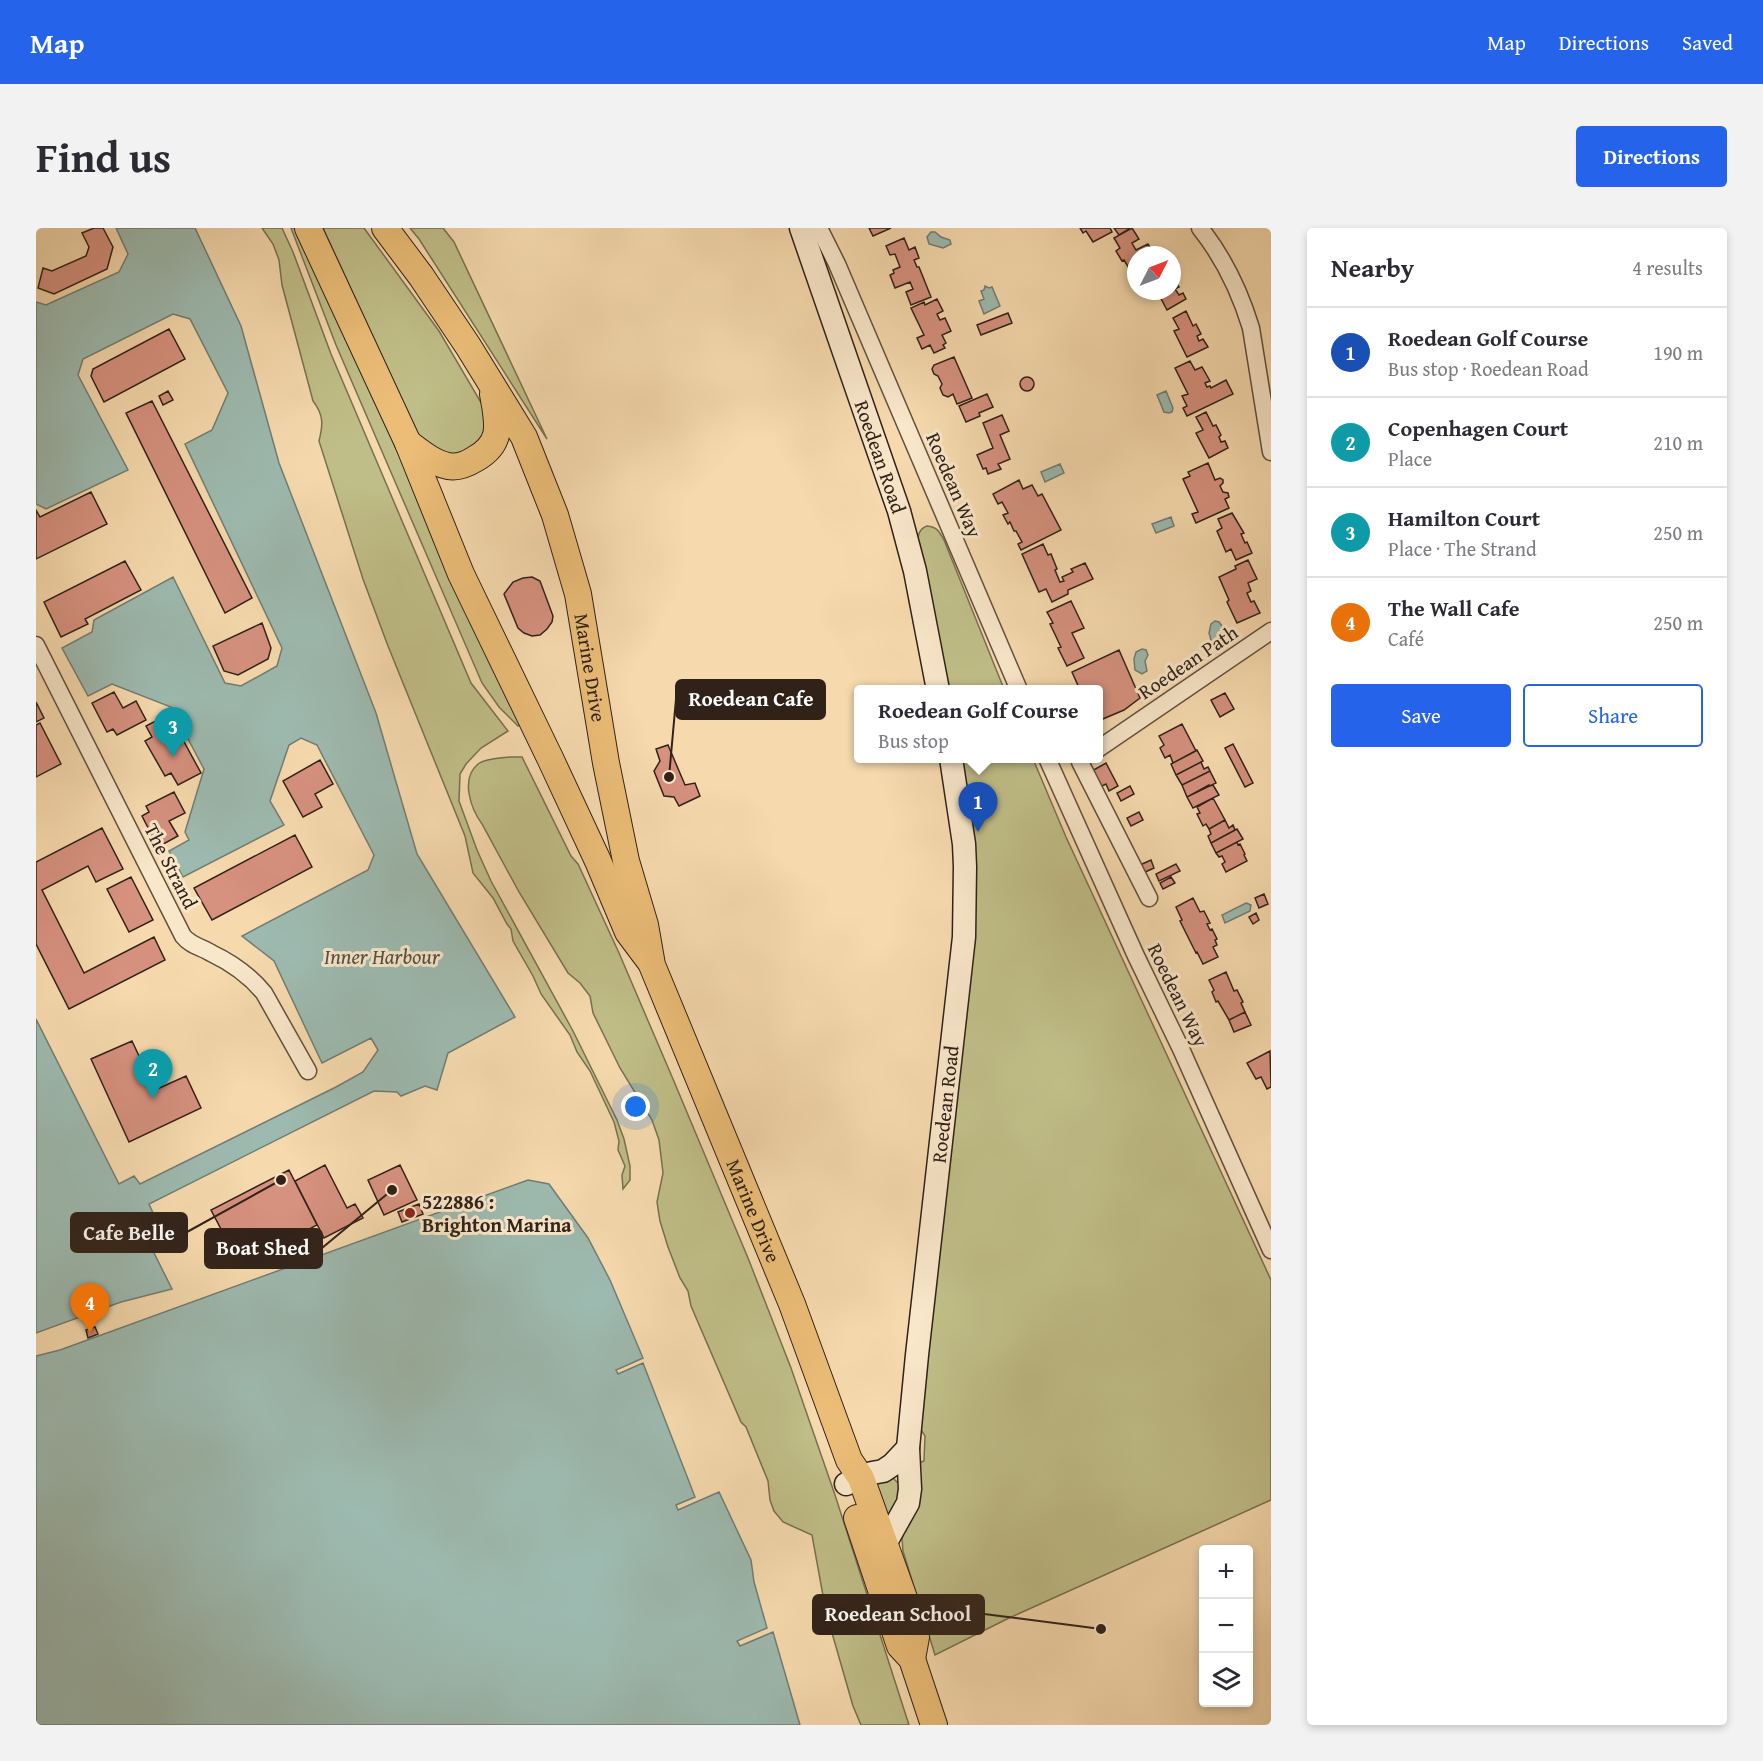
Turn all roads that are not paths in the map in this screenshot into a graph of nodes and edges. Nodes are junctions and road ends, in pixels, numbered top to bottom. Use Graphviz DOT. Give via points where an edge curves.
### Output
graph roads {
  1 [pos="308,228"];
  2 [pos="386,228"];
  3 [pos="802,228"];
  4 [pos="819,228"];
  5 [pos="1200,228"];
  6 [pos="851,298"];
  7 [pos="828,306"];
  8 [pos="491,382"];
  9 [pos="408,443"];
  10 [pos="1271,452"];
  11 [pos="1271,631"];
  12 [pos="36,645"];
  13 [pos="937,685"];
  14 [pos="1016,685"];
  15 [pos="1103,746"];
  16 [pos="952,763"];
  17 [pos="1049,763"];
  18 [pos="1077,763"];
  19 [pos="1083,763"];
  20 [pos="1055,776"];
  21 [pos="1149,898"];
  22 [pos="652,965"];
  23 [pos="308,1071"];
  24 [pos="1271,1250"];
  25 [pos="908,1448"];
  26 [pos="852,1474"];
  27 [pos="885,1544"];
  28 [pos="912,1659"];
  29 [pos="934,1725"];
  1 -- 9 [label="main road, Marine Drive"];
  2 -- 8 [label="main road, Marine Drive"];
  3 -- 7 [label="main road, Roedean Road"];
  4 -- 6 [label="street, Roedean Way"];
  5 -- 10 [label="street" via="1221,257 1248,316"];
  6 -- 7 [label="street"];
  6 -- 14 [label="street, Roedean Way"];
  7 -- 13 [label="main road, Roedean Road" via="899,511"];
  8 -- 9 [label="main road, Marine Drive" via="497,435 480,456 468,463 447,466"];
  8 -- 22 [label="main road, Marine Drive" via="524,437 555,515 575,583 606,763"];
  9 -- 22 [label="main road, Marine Drive" via="461,574 594,851 628,932"];
  11 -- 15 [label="street, Roedean Path"];
  12 -- 23 [label="street, The Strand" via="183,936 256,984"];
  16 -- 25 [label="main road, Roedean Road" via="964,844 964,937"];
  17 -- 20 [label="street, Roedean Way"];
  18 -- 20 [label="street"];
  19 -- 21 [label="street"];
  20 -- 24 [label="street, Roedean Way"];
  22 -- 26 [label="main road, Marine Drive" via="792,1304"];
  25 -- 26 [label="main road" via="883,1471"];
  25 -- 27 [label="main road, Roedean Road" via="908,1503"];
  26 -- 27 [label="main road, Marine Drive"];
  26 -- 28 [label="main road, Marine Drive" via="900,1646"];
  27 -- 28 [label="main road, Marine Drive" via="916,1637"];
  28 -- 29 [label="main road, Marine Drive"];
}
